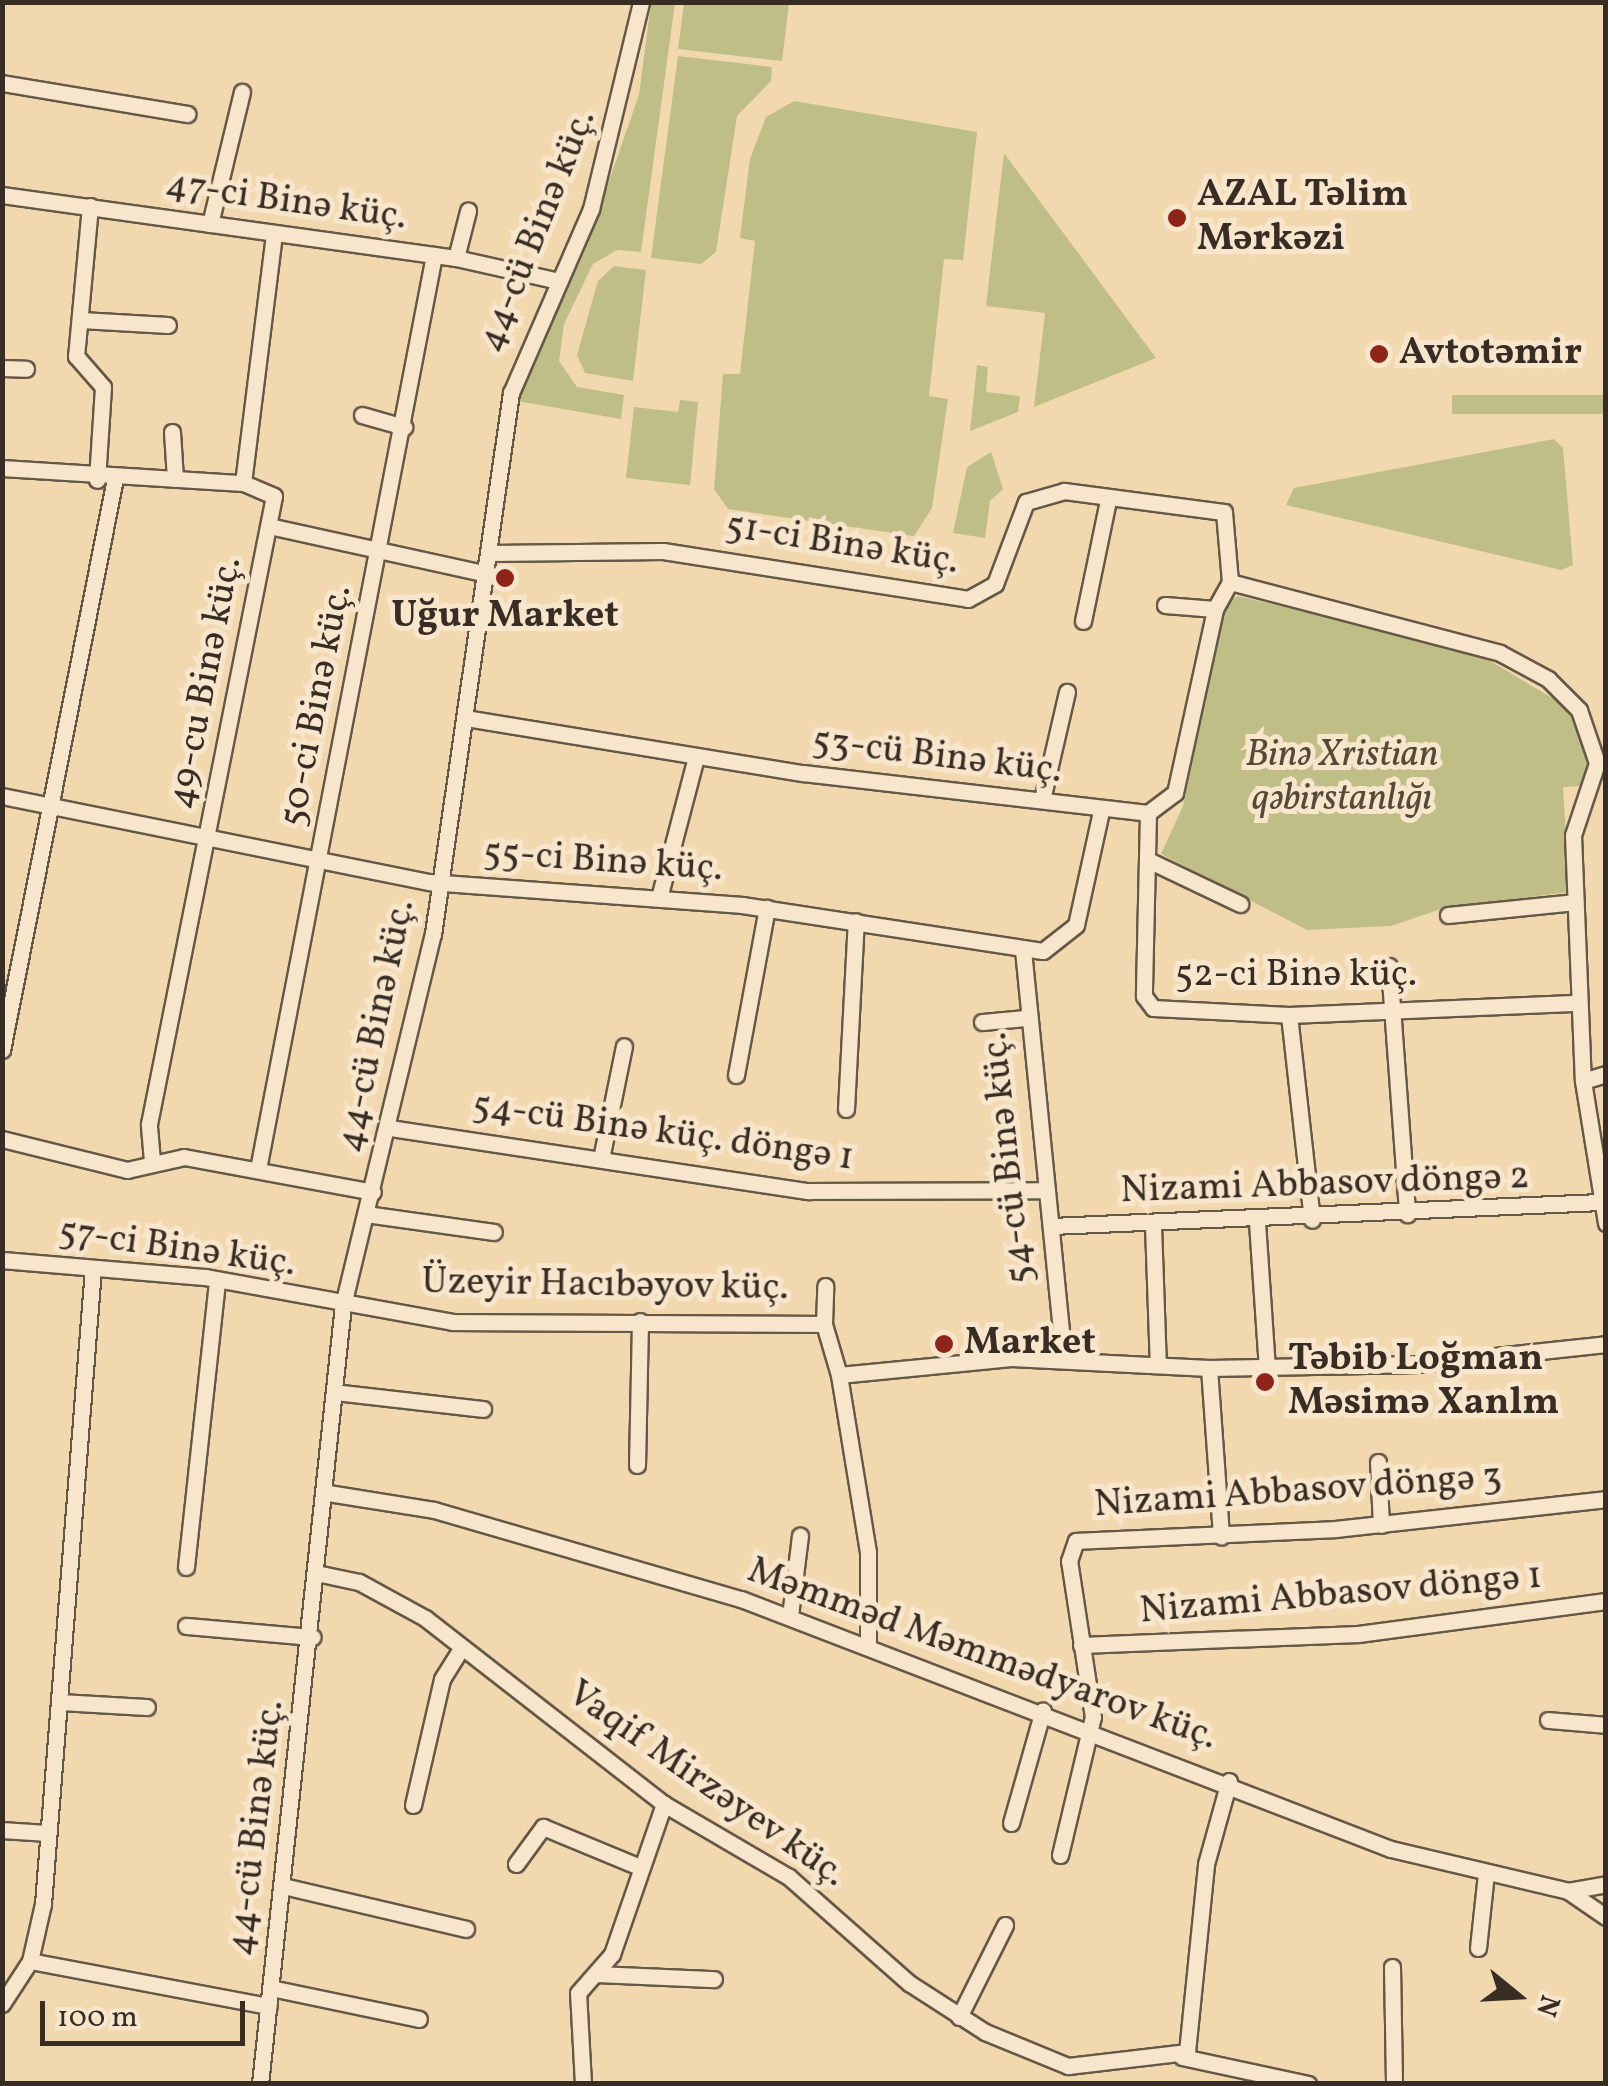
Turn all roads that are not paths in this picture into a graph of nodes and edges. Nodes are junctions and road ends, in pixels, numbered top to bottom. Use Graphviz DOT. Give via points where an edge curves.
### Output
graph roads {
  1 [pos="640,2"];
  2 [pos="2,84"];
  3 [pos="242,92"];
  4 [pos="187,114"];
  5 [pos="2,195"];
  6 [pos="90,206"];
  7 [pos="468,210"];
  8 [pos="210,224"];
  9 [pos="274,235"];
  10 [pos="434,256"];
  11 [pos="456,258"];
  12 [pos="559,281"];
  13 [pos="80,320"];
  14 [pos="168,325"];
  15 [pos="2,368"];
  16 [pos="26,369"];
  17 [pos="362,415"];
  18 [pos="404,427"];
  19 [pos="172,432"];
  20 [pos="2,468"];
  21 [pos="106,479"];
  22 [pos="175,479"];
  23 [pos="243,483"];
  24 [pos="1108,500"];
  25 [pos="269,526"];
  26 [pos="490,553"];
  27 [pos="381,554"];
  28 [pos="487,574"];
  29 [pos="1230,582"];
  30 [pos="1164,605"];
  31 [pos="1216,609"];
  32 [pos="1083,621"];
  33 [pos="1067,692"];
  34 [pos="466,718"];
  35 [pos="696,757"];
  36 [pos="2,796"];
  37 [pos="1042,800"];
  38 [pos="53,806"];
  39 [pos="1101,811"];
  40 [pos="1148,813"];
  41 [pos="209,839"];
  42 [pos="319,861"];
  43 [pos="1150,861"];
  44 [pos="441,883"];
  45 [pos="659,898"];
  46 [pos="1575,902"];
  47 [pos="1240,904"];
  48 [pos="767,908"];
  49 [pos="1448,915"];
  50 [pos="856,921"];
  51 [pos="1023,950"];
  52 [pos="1389,966"];
  53 [pos="1579,1003"];
  54 [pos="1390,1010"];
  55 [pos="1289,1014"];
  56 [pos="1026,1018"];
  57 [pos="982,1022"];
  58 [pos="624,1046"];
  59 [pos="2,1050"];
  60 [pos="1606,1074"];
  61 [pos="736,1075"];
  62 [pos="1584,1081"];
  63 [pos="846,1110"];
  64 [pos="390,1128"];
  65 [pos="2,1139"];
  66 [pos="601,1159"];
  67 [pos="152,1161"];
  68 [pos="258,1169"];
  69 [pos="1047,1190"];
  70 [pos="372,1192"];
  71 [pos="1602,1202"];
  72 [pos="366,1214"];
  73 [pos="1406,1214"];
  74 [pos="1312,1220"];
  75 [pos="1257,1222"];
  76 [pos="1606,1223"];
  77 [pos="1153,1225"];
  78 [pos="1051,1226"];
  79 [pos="494,1232"];
  80 [pos="2,1260"];
  81 [pos="92,1268"];
  82 [pos="217,1280"];
  83 [pos="825,1286"];
  84 [pos="343,1304"];
  85 [pos="640,1321"];
  86 [pos="824,1324"];
  87 [pos="1606,1344"];
  88 [pos="1064,1359"];
  89 [pos="1158,1366"];
  90 [pos="1266,1367"];
  91 [pos="1208,1368"];
  92 [pos="839,1375"];
  93 [pos="334,1392"];
  94 [pos="483,1409"];
  95 [pos="1378,1462"];
  96 [pos="636,1464"];
  97 [pos="328,1493"];
  98 [pos="1606,1499"];
  99 [pos="1381,1526"];
  100 [pos="800,1536"];
  101 [pos="1221,1537"];
  102 [pos="186,1567"];
  103 [pos="321,1574"];
  104 [pos="1606,1601"];
  105 [pos="790,1616"];
  106 [pos="186,1626"];
  107 [pos="313,1637"];
  108 [pos="868,1645"];
  109 [pos="1081,1646"];
  110 [pos="461,1650"];
  111 [pos="59,1702"];
  112 [pos="148,1707"];
  113 [pos="1042,1710"];
  114 [pos="1548,1720"];
  115 [pos="1606,1725"];
  116 [pos="1091,1728"];
  117 [pos="1228,1780"];
  118 [pos="664,1804"];
  119 [pos="413,1805"];
  120 [pos="1011,1823"];
  121 [pos="2,1830"];
  122 [pos="48,1833"];
  123 [pos="1060,1854"];
  124 [pos="516,1864"];
  125 [pos="637,1866"];
  126 [pos="1486,1873"];
  127 [pos="1606,1884"];
  128 [pos="283,1886"];
  129 [pos="1568,1891"];
  130 [pos="1606,1916"];
  131 [pos="1004,1924"];
  132 [pos="466,1929"];
  133 [pos="1478,1948"];
  134 [pos="30,1961"];
  135 [pos="1392,1967"];
  136 [pos="598,1974"];
  137 [pos="714,1979"];
  138 [pos="271,1988"];
  139 [pos="2,2004"];
  140 [pos="269,2006"];
  141 [pos="959,2017"];
  142 [pos="419,2019"];
  143 [pos="1182,2057"];
  144 [pos="1068,2066"];
  145 [pos="260,2084"];
  146 [pos="583,2084"];
  147 [pos="1062,2084"];
  148 [pos="1308,2084"];
  149 [pos="1394,2084"];
  1 -- 12 [label="street, 44-cü Binə küç." via="619,118"];
  2 -- 4 [label="street"];
  3 -- 8 [label="street"];
  5 -- 6 [label="street, 47-ci Binə küç."];
  6 -- 8 [label="street, 47-ci Binə küç."];
  6 -- 13 [label="street"];
  7 -- 11 [label="street"];
  8 -- 9 [label="street, 47-ci Binə küç."];
  9 -- 10 [label="street, 47-ci Binə küç."];
  9 -- 23 [label="street"];
  10 -- 11 [label="street, 47-ci Binə küç."];
  10 -- 18 [label="street, 50-ci Binə küç."];
  11 -- 12 [label="street, 47-ci Binə küç."];
  12 -- 26 [label="street, 44-cü Binə küç." via="511,394"];
  13 -- 14 [label="street"];
  13 -- 21 [label="street" via="78,366 103,387"];
  15 -- 16 [label="street"];
  17 -- 18 [label="street"];
  18 -- 27 [label="street, 50-ci Binə küç."];
  19 -- 22 [label="street"];
  20 -- 21 [label="street"];
  21 -- 22 [label="street"];
  21 -- 38 [label="street"];
  22 -- 23 [label="street"];
  23 -- 25 [label="street, 49-cu Binə küç." via="272,491"];
  24 -- 26 [label="street, 51-ci Binə küç." via="1064,491 1026,502 996,584 968,599 663,551"];
  24 -- 29 [label="street, 51-ci Binə küç." via="1224,512"];
  24 -- 32 [label="street"];
  25 -- 27 [label="street"];
  25 -- 41 [label="street, 49-cu Binə küç."];
  26 -- 28 [label="street, 44-cü Binə küç."];
  27 -- 28 [label="street"];
  27 -- 42 [label="street, 50-ci Binə küç."];
  28 -- 34 [label="street, 44-cü Binə küç."];
  29 -- 31 [label="street"];
  29 -- 46 [label="street" via="1500,653 1562,692 1594,737 1597,763 1574,826"];
  30 -- 31 [label="street"];
  31 -- 40 [label="street" via="1175,793"];
  33 -- 37 [label="street"];
  34 -- 35 [label="street, 53-cü Binə küç."];
  34 -- 44 [label="street, 44-cü Binə küç."];
  35 -- 37 [label="street, 53-cü Binə küç."];
  35 -- 45 [label="street"];
  36 -- 38 [label="street, 55-ci Binə küç."];
  37 -- 39 [label="street, 53-cü Binə küç."];
  38 -- 41 [label="street, 55-ci Binə küç."];
  38 -- 59 [label="street"];
  39 -- 40 [label="street, 53-cü Binə küç."];
  39 -- 51 [label="street, 55-ci Binə küç." via="1076,925 1058,946"];
  40 -- 43 [label="street, 52-ci Binə küç."];
  41 -- 42 [label="street, 55-ci Binə küç."];
  41 -- 67 [label="street, 49-cu Binə küç." via="149,1124"];
  42 -- 44 [label="street, 55-ci Binə küç."];
  42 -- 68 [label="street, 50-ci Binə küç."];
  43 -- 47 [label="street"];
  43 -- 55 [label="street, 52-ci Binə küç." via="1146,1002"];
  44 -- 45 [label="street, 55-ci Binə küç."];
  44 -- 64 [label="street, 44-cü Binə küç."];
  45 -- 48 [label="street, 55-ci Binə küç."];
  46 -- 49 [label="street"];
  46 -- 53 [label="street"];
  48 -- 50 [label="street, 55-ci Binə küç."];
  48 -- 61 [label="street"];
  50 -- 51 [label="street, 55-ci Binə küç."];
  50 -- 63 [label="street"];
  51 -- 56 [label="street, 54-cü Binə küç."];
  52 -- 54 [label="street"];
  53 -- 54 [label="street, 52-ci Binə küç."];
  53 -- 62 [label="street"];
  54 -- 55 [label="street, 52-ci Binə küç."];
  54 -- 73 [label="street"];
  55 -- 74 [label="street"];
  56 -- 57 [label="street"];
  56 -- 69 [label="street, 54-cü Binə küç."];
  58 -- 66 [label="street"];
  60 -- 62 [label="street"];
  62 -- 71 [label="street"];
  64 -- 66 [label="street, 54-cü Binə küç. döngə 1"];
  64 -- 70 [label="street, 44-cü Binə küç."];
  65 -- 67 [label="street" via="127,1170"];
  66 -- 69 [label="street, 54-cü Binə küç. döngə 1" via="808,1191"];
  67 -- 68 [label="street"];
  68 -- 70 [label="street"];
  69 -- 78 [label="street, 54-cü Binə küç."];
  70 -- 72 [label="street, 44-cü Binə küç."];
  71 -- 73 [label="street, Nizami Abbasov döngə 2"];
  71 -- 76 [label="street"];
  72 -- 79 [label="street"];
  72 -- 84 [label="street, 44-cü Binə küç."];
  73 -- 74 [label="street, Nizami Abbasov döngə 2"];
  74 -- 75 [label="street, Nizami Abbasov döngə 2"];
  75 -- 77 [label="street, Nizami Abbasov döngə 2"];
  75 -- 90 [label="street"];
  77 -- 78 [label="street, Nizami Abbasov döngə 2"];
  77 -- 89 [label="street"];
  78 -- 88 [label="street, 54-cü Binə küç."];
  80 -- 81 [label="street, 57-ci Binə küç."];
  81 -- 82 [label="street, 57-ci Binə küç."];
  81 -- 111 [label="street"];
  82 -- 84 [label="street, 57-ci Binə küç."];
  82 -- 102 [label="street"];
  83 -- 86 [label="street"];
  84 -- 85 [label="street, Üzeyir Hacıbəyov küç." via="452,1322"];
  84 -- 93 [label="street, 44-cü Binə küç."];
  85 -- 86 [label="street, Üzeyir Hacıbəyov küç."];
  85 -- 96 [label="street"];
  86 -- 92 [label="street, Üzeyir Hacıbəyov küç."];
  87 -- 90 [label="street"];
  88 -- 89 [label="street"];
  88 -- 92 [label="street" via="920,1361"];
  89 -- 91 [label="street"];
  90 -- 91 [label="street"];
  91 -- 101 [label="street"];
  92 -- 108 [label="street, Üzeyir Hacıbəyov küç." via="868,1552"];
  93 -- 94 [label="street"];
  93 -- 97 [label="street, 44-cü Binə küç."];
  95 -- 99 [label="street"];
  97 -- 103 [label="street, 44-cü Binə küç."];
  97 -- 105 [label="street, Məmməd Məmmədyarov küç." via="447,1513"];
  98 -- 99 [label="street, Nizami Abbasov döngə 3"];
  99 -- 101 [label="street, Nizami Abbasov döngə 3"];
  100 -- 105 [label="street"];
  101 -- 109 [label="street, Nizami Abbasov döngə 3" via="1076,1540 1069,1561"];
  103 -- 107 [label="street, 44-cü Binə küç."];
  103 -- 110 [label="street, Vaqif Mirzəyev küç." via="393,1598"];
  104 -- 109 [label="street, Nizami Abbasov döngə 1" via="1358,1634"];
  105 -- 108 [label="street, Məmməd Məmmədyarov küç."];
  106 -- 107 [label="street"];
  107 -- 128 [label="street, 44-cü Binə küç."];
  108 -- 113 [label="street, Məmməd Məmmədyarov küç."];
  109 -- 116 [label="street, Nizami Abbasov döngə 3"];
  110 -- 118 [label="street, Vaqif Mirzəyev küç."];
  110 -- 119 [label="street" via="442,1679"];
  111 -- 112 [label="street"];
  111 -- 122 [label="street"];
  113 -- 116 [label="street, Məmməd Məmmədyarov küç."];
  113 -- 120 [label="street"];
  114 -- 115 [label="street"];
  116 -- 117 [label="street, Məmməd Məmmədyarov küç."];
  116 -- 123 [label="street, Nizami Abbasov döngə 3"];
  117 -- 126 [label="street, Məmməd Məmmədyarov küç." via="1342,1832"];
  117 -- 143 [label="street" via="1206,1864 1194,2027"];
  118 -- 125 [label="street"];
  118 -- 141 [label="street, Vaqif Mirzəyev küç." via="789,1877"];
  121 -- 122 [label="street"];
  122 -- 134 [label="street"];
  124 -- 125 [label="street" via="543,1827"];
  125 -- 136 [label="street"];
  126 -- 129 [label="street, Məmməd Məmmədyarov küç."];
  126 -- 133 [label="street"];
  127 -- 129 [label="street, Məmməd Məmmədyarov küç."];
  128 -- 132 [label="street"];
  128 -- 138 [label="street, 44-cü Binə küç."];
  129 -- 130 [label="street"];
  131 -- 141 [label="street"];
  134 -- 139 [label="street"];
  134 -- 140 [label="street"];
  135 -- 149 [label="street"];
  136 -- 137 [label="street"];
  136 -- 146 [label="street" via="578,1993"];
  138 -- 140 [label="street, 44-cü Binə küç."];
  138 -- 142 [label="street"];
  140 -- 145 [label="street, 44-cü Binə küç."];
  141 -- 144 [label="street, Vaqif Mirzəyev küç."];
  143 -- 144 [label="street, Vaqif Mirzəyev küç."];
  143 -- 148 [label="street, Vaqif Mirzəyev küç."];
  144 -- 147 [label="street"];
}
